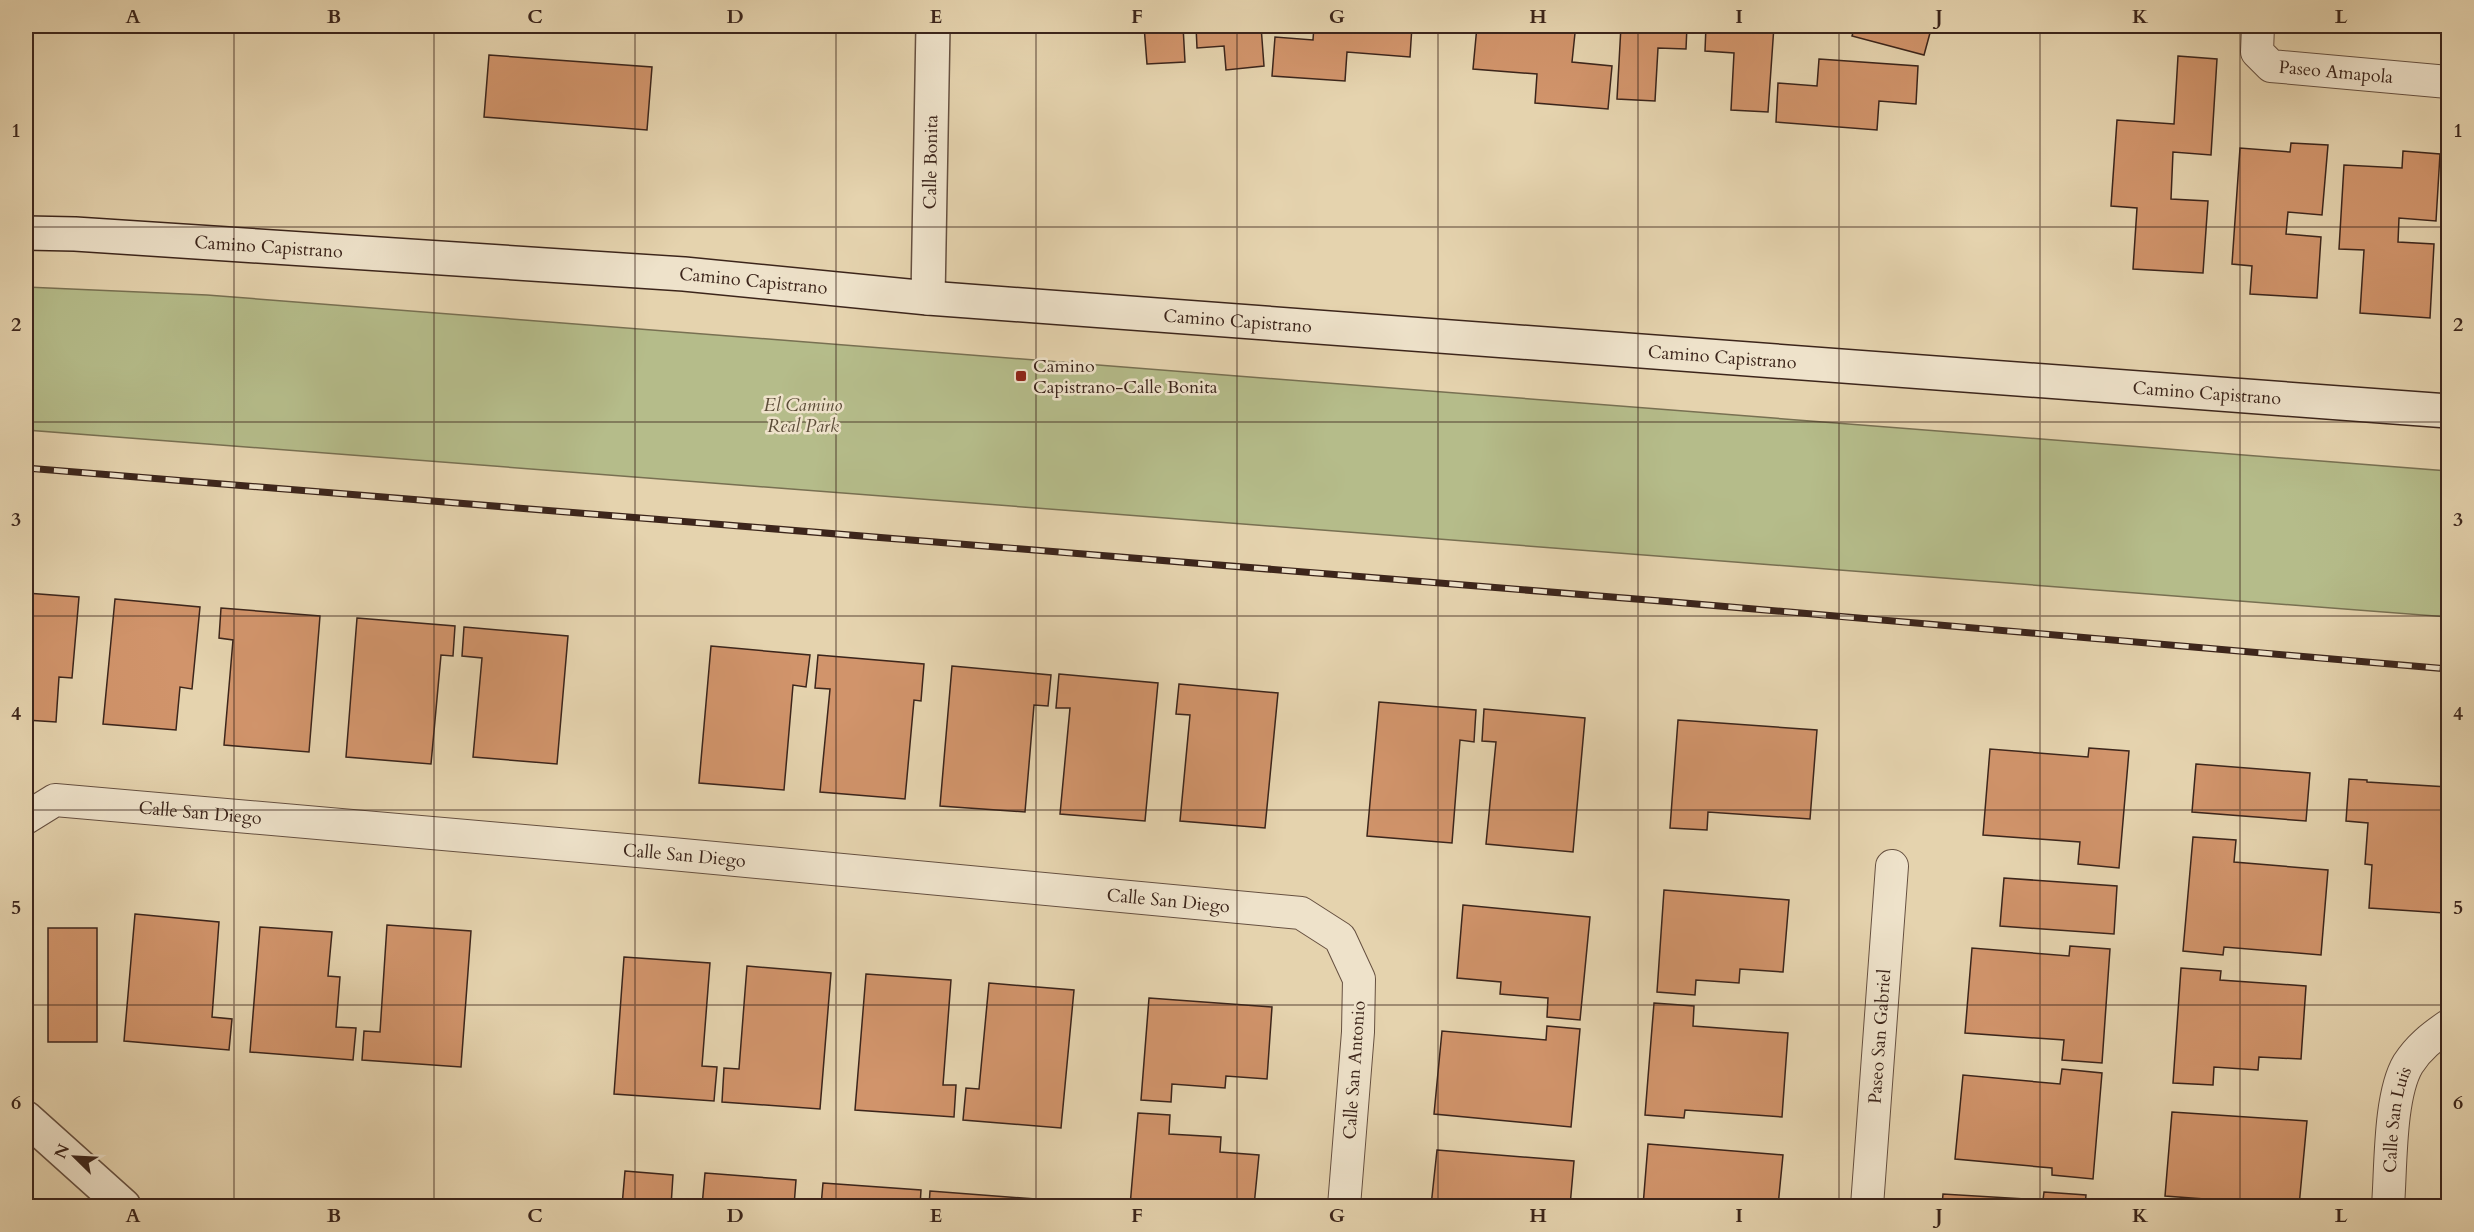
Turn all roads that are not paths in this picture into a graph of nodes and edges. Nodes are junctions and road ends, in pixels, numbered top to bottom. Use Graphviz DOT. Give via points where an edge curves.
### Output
graph roads {
  1 [pos="933,26"];
  2 [pos="2258,26"];
  3 [pos="2448,82"];
  4 [pos="26,232"];
  5 [pos="928,298"];
  6 [pos="2448,411"];
  7 [pos="26,818"];
  8 [pos="1892,867"];
  9 [pos="1340,938"];
  10 [pos="2438,1033"];
  11 [pos="26,1118"];
  12 [pos="124,1206"];
  13 [pos="1344,1206"];
  14 [pos="1867,1206"];
  15 [pos="2388,1206"];
  1 -- 5 [label="main road, Calle Bonita"];
  2 -- 3 [label="street, Paseo Amapola" via="2257,52 2271,66"];
  4 -- 5 [label="main road, Camino Capistrano" via="684,274"];
  5 -- 6 [label="main road, Camino Capistrano"];
  7 -- 9 [label="street, Calle San Diego" via="55,800 672,854 1301,913"];
  8 -- 14 [label="street, Paseo San Gabriel"];
  9 -- 13 [label="street, Calle San Antonio" via="1359,979"];
  10 -- 15 [label="street, Calle San Luis" via="2407,1065 2396,1103"];
  11 -- 12 [label="main road"];
}
